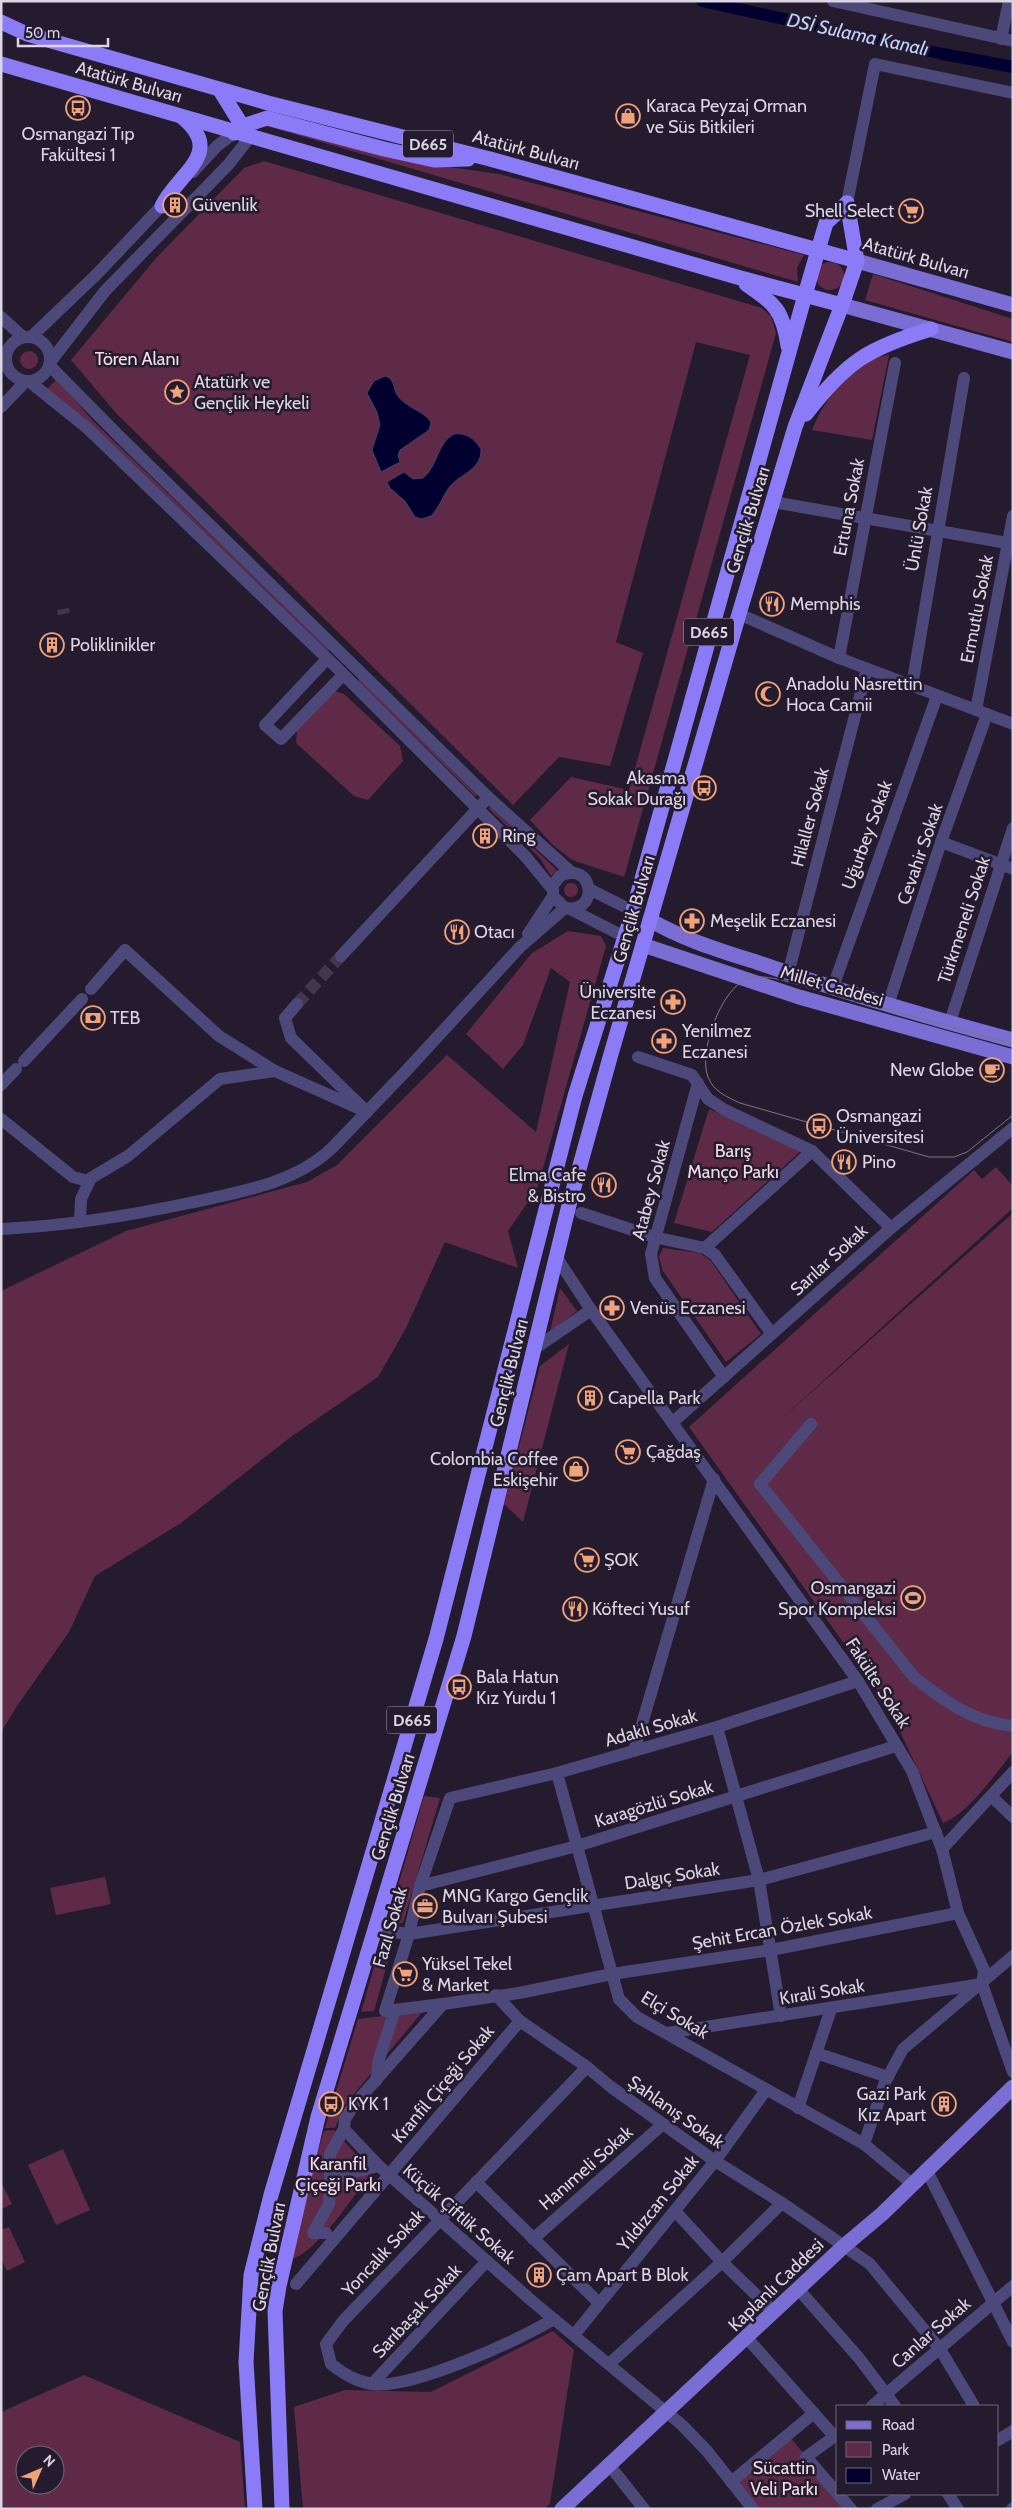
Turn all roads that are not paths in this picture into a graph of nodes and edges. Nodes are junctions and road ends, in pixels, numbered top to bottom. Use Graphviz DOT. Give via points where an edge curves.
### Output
graph roads {
  1 [pos="833,1"];
  2 [pos="1009,1"];
  3 [pos="889,7"];
  4 [pos="1,22"];
  5 [pos="1007,40"];
  6 [pos="1,64"];
  7 [pos="220,90"];
  8 [pos="1013,92"];
  9 [pos="180,116"];
  10 [pos="242,132"];
  11 [pos="490,159"];
  12 [pos="848,203"];
  13 [pos="162,206"];
  14 [pos="818,251"];
  15 [pos="856,261"];
  16 [pos="736,277"];
  17 [pos="804,295"];
  18 [pos="842,305"];
  19 [pos="1013,305"];
  20 [pos="1,317"];
  21 [pos="931,329"];
  22 [pos="27,337"];
  23 [pos="1013,352"];
  24 [pos="789,354"];
  25 [pos="4,360"];
  26 [pos="50,363"];
  27 [pos="895,363"];
  28 [pos="964,378"];
  29 [pos="27,382"];
  30 [pos="1,407"];
  31 [pos="796,427"];
  32 [pos="773,502"];
  33 [pos="1013,516"];
  34 [pos="864,519"];
  35 [pos="936,530"];
  36 [pos="1010,543"];
  37 [pos="738,614"];
  38 [pos="344,656"];
  39 [pos="839,658"];
  40 [pos="335,667"];
  41 [pos="868,669"];
  42 [pos="912,686"];
  43 [pos="937,696"];
  44 [pos="981,712"];
  45 [pos="1013,724"];
  46 [pos="488,797"];
  47 [pos="478,808"];
  48 [pos="1013,828"];
  49 [pos="941,842"];
  50 [pos="1000,864"];
  51 [pos="1013,868"];
  52 [pos="571,872"];
  53 [pos="589,888"];
  54 [pos="553,893"];
  55 [pos="568,908"];
  56 [pos="633,911"];
  57 [pos="650,920"];
  58 [pos="625,937"];
  59 [pos="643,945"];
  60 [pos="520,947"];
  61 [pos="341,956"];
  62 [pos="788,974"];
  63 [pos="833,988"];
  64 [pos="91,989"];
  65 [pos="82,998"];
  66 [pos="297,1004"];
  67 [pos="888,1005"];
  68 [pos="950,1022"];
  69 [pos="1012,1038"];
  70 [pos="638,1057"];
  71 [pos="1013,1057"];
  72 [pos="275,1071"];
  73 [pos="698,1083"];
  74 [pos="1,1085"];
  75 [pos="367,1112"];
  76 [pos="1,1119"];
  77 [pos="1013,1128"];
  78 [pos="812,1150"];
  79 [pos="88,1182"];
  80 [pos="581,1213"];
  81 [pos="80,1222"];
  82 [pos="891,1228"];
  83 [pos="1,1229"];
  84 [pos="654,1237"];
  85 [pos="705,1248"];
  86 [pos="557,1258"];
  87 [pos="591,1310"];
  88 [pos="772,1334"];
  89 [pos="534,1349"];
  90 [pos="724,1377"];
  91 [pos="673,1422"];
  92 [pos="811,1424"];
  93 [pos="714,1479"];
  94 [pos="858,1680"];
  95 [pos="1013,1726"];
  96 [pos="717,1727"];
  97 [pos="896,1746"];
  98 [pos="634,1751"];
  99 [pos="1013,1772"];
  100 [pos="557,1773"];
  101 [pos="737,1797"];
  102 [pos="992,1797"];
  103 [pos="450,1798"];
  104 [pos="1013,1817"];
  105 [pos="936,1832"];
  106 [pos="577,1846"];
  107 [pos="942,1849"];
  108 [pos="759,1880"];
  109 [pos="420,1886"];
  110 [pos="594,1907"];
  111 [pos="958,1913"];
  112 [pos="375,1930"];
  113 [pos="408,1934"];
  114 [pos="771,1950"];
  115 [pos="1013,1956"];
  116 [pos="612,1974"];
  117 [pos="982,1984"];
  118 [pos="496,1995"];
  119 [pos="443,2004"];
  120 [pos="831,2009"];
  121 [pos="395,2010"];
  122 [pos="781,2016"];
  123 [pos="520,2020"];
  124 [pos="667,2034"];
  125 [pos="816,2053"];
  126 [pos="587,2067"];
  127 [pos="1013,2072"];
  128 [pos="888,2076"];
  129 [pos="376,2081"];
  130 [pos="1013,2087"];
  131 [pos="766,2090"];
  132 [pos="798,2108"];
  133 [pos="663,2124"];
  134 [pos="344,2129"];
  135 [pos="864,2144"];
  136 [pos="715,2161"];
  137 [pos="926,2169"];
  138 [pos="384,2170"];
  139 [pos="330,2181"];
  140 [pos="476,2182"];
  141 [pos="912,2184"];
  142 [pos="782,2203"];
  143 [pos="675,2211"];
  144 [pos="440,2219"];
  145 [pos="294,2236"];
  146 [pos="533,2239"];
  147 [pos="844,2246"];
  148 [pos="487,2261"];
  149 [pos="722,2262"];
  150 [pos="296,2284"];
  151 [pos="1013,2286"];
  152 [pos="799,2290"];
  153 [pos="993,2303"];
  154 [pos="599,2304"];
  155 [pos="774,2312"];
  156 [pos="554,2319"];
  157 [pos="574,2335"];
  158 [pos="747,2338"];
  159 [pos="1013,2342"];
  160 [pos="940,2349"];
  161 [pos="609,2364"];
  162 [pos="372,2384"];
  163 [pos="887,2394"];
  164 [pos="873,2405"];
  165 [pos="894,2405"];
  166 [pos="973,2405"];
  167 [pos="668,2412"];
  168 [pos="814,2413"];
  169 [pos="1013,2431"];
  170 [pos="836,2435"];
  171 [pos="999,2439"];
  172 [pos="610,2466"];
  173 [pos="731,2482"];
  174 [pos="836,2492"];
  175 [pos="839,2495"];
  176 [pos="903,2495"];
  177 [pos="949,2495"];
  178 [pos="255,2509"];
  179 [pos="282,2509"];
  180 [pos="562,2509"];
  181 [pos="644,2509"];
  182 [pos="752,2509"];
  183 [pos="851,2509"];
  184 [pos="877,2509"];
  185 [pos="958,2509"];
  1 -- 3 [label="street"];
  2 -- 5 [label="street"];
  3 -- 5 [label="street"];
  4 -- 7 [label="highway, Atatürk Bulvarı / D665" via="28,34"];
  6 -- 9 [label="highway, Atatürk Bulvarı / D665"];
  7 -- 10 [label="highway"];
  7 -- 11 [label="highway, Atatürk Bulvarı / D665"];
  8 -- 12 [label="street" via="875,64"];
  9 -- 10 [label="highway, Atatürk Bulvarı / D665"];
  9 -- 13 [label="highway" via="198,135 199,157 168,192"];
  10 -- 11 [label="highway" via="267,118 434,160"];
  10 -- 13 [label="street" via="217,146"];
  10 -- 16 [label="highway, Atatürk Bulvarı / D665"];
  10 -- 26 [label="street" via="228,165 105,291"];
  11 -- 14 [label="highway, Atatürk Bulvarı / D665"];
  12 -- 14 [label="highway" via="826,223"];
  12 -- 15 [label="highway"];
  13 -- 22 [label="street" via="97,274"];
  14 -- 15 [label="highway, Atatürk Bulvarı / D665"];
  14 -- 17 [label="highway"];
  15 -- 18 [label="highway, Gençlik Bulvarı / D665"];
  15 -- 19 [label="main road, Atatürk Bulvarı"];
  16 -- 17 [label="highway, Atatürk Bulvarı"];
  16 -- 24 [label="highway, D665" via="773,303 785,326"];
  17 -- 18 [label="highway, Atatürk Bulvarı"];
  17 -- 24 [label="highway, D665"];
  18 -- 21 [label="main road"];
  18 -- 31 [label="highway, Gençlik Bulvarı / D665"];
  20 -- 22 [label="street"];
  21 -- 23 [label="main road"];
  21 -- 31 [label="highway" via="898,339 848,366 832,380"];
  22 -- 25 [label="street" via="10,346"];
  22 -- 26 [label="street" via="46,344"];
  24 -- 56 [label="highway, Gençlik Bulvarı / D665"];
  25 -- 29 [label="street" via="13,376"];
  26 -- 29 [label="street" via="40,379"];
  26 -- 38 [label="street" via="118,436"];
  27 -- 34 [label="street, Ertuna Sokak"];
  28 -- 35 [label="street, Ünlü Sokak"];
  29 -- 30 [label="street"];
  29 -- 40 [label="street" via="86,427"];
  31 -- 32 [label="highway, Gençlik Bulvarı / D665"];
  32 -- 34 [label="street"];
  32 -- 37 [label="highway, Gençlik Bulvarı / D665"];
  33 -- 36 [label="street, Ermutlu Sokak"];
  34 -- 35 [label="street"];
  34 -- 39 [label="street, Ertuna Sokak"];
  35 -- 36 [label="street"];
  35 -- 42 [label="street, Ünlü Sokak"];
  36 -- 44 [label="street, Ermutlu Sokak"];
  37 -- 39 [label="street"];
  37 -- 57 [label="highway, Gençlik Bulvarı / D665"];
  38 -- 40 [label="street"];
  38 -- 46 [label="street"];
  39 -- 41 [label="street"];
  40 -- 40 [label="street" via="265,725 281,739"];
  40 -- 47 [label="street"];
  41 -- 42 [label="street"];
  41 -- 62 [label="street, Hilaller Sokak"];
  42 -- 43 [label="street"];
  43 -- 44 [label="street"];
  43 -- 63 [label="street, Uğurbey Sokak"];
  44 -- 45 [label="street"];
  44 -- 49 [label="street, Cevahir Sokak"];
  46 -- 47 [label="street"];
  46 -- 52 [label="street"];
  47 -- 54 [label="street" via="534,864"];
  47 -- 61 [label="street"];
  48 -- 50 [label="street, Türkmeneli Sokak"];
  49 -- 50 [label="street"];
  49 -- 67 [label="street, Cevahir Sokak"];
  50 -- 51 [label="street"];
  50 -- 68 [label="street, Türkmeneli Sokak"];
  52 -- 53 [label="street" via="583,877"];
  52 -- 54 [label="street" via="556,880"];
  53 -- 55 [label="street" via="582,905"];
  53 -- 56 [label="street"];
  54 -- 55 [label="street" via="556,901"];
  54 -- 60 [label="street"];
  55 -- 58 [label="street"];
  55 -- 60 [label="street"];
  56 -- 57 [label="highway"];
  56 -- 58 [label="highway, Gençlik Bulvarı / D665"];
  57 -- 59 [label="highway, Gençlik Bulvarı"];
  57 -- 62 [label="main road, Millet Caddesi" via="684,937"];
  58 -- 59 [label="highway"];
  58 -- 178 [label="highway, Gençlik Bulvarı / D665" via="575,1096 436,1639 271,2195 251,2275 246,2362"];
  59 -- 71 [label="main road, Millet Caddesi" via="799,997"];
  59 -- 86 [label="highway, Gençlik Bulvarı / D665"];
  60 -- 75 [label="street"];
  62 -- 63 [label="main road, Millet Caddesi"];
  63 -- 67 [label="main road, Millet Caddesi"];
  64 -- 72 [label="street" via="125,950 219,1036"];
  65 -- 74 [label="street"];
  66 -- 75 [label="street" via="285,1018 291,1038"];
  67 -- 68 [label="main road, Millet Caddesi"];
  68 -- 69 [label="main road, Millet Caddesi"];
  70 -- 73 [label="street" via="692,1075"];
  72 -- 75 [label="street"];
  72 -- 79 [label="street" via="220,1080 128,1156"];
  73 -- 78 [label="street" via="708,1098 725,1110"];
  73 -- 84 [label="street, Atabey Sokak"];
  75 -- 81 [label="street" via="323,1157 299,1172 268,1184 152,1211"];
  76 -- 79 [label="street" via="73,1177"];
  77 -- 82 [label="street, Sarılar Sokak"];
  78 -- 82 [label="street"];
  78 -- 85 [label="street"];
  79 -- 81 [label="street" via="81,1199"];
  80 -- 84 [label="street"];
  81 -- 83 [label="street"];
  82 -- 88 [label="street, Sarılar Sokak"];
  84 -- 85 [label="street"];
  84 -- 90 [label="street, Atabey Sokak" via="651,1254 655,1278"];
  85 -- 88 [label="street" via="716,1255"];
  86 -- 87 [label="street, Fakülte Sokak"];
  86 -- 89 [label="highway, Gençlik Bulvarı / D665"];
  87 -- 89 [label="street"];
  87 -- 91 [label="street, Fakülte Sokak"];
  88 -- 90 [label="street, Sarılar Sokak"];
  89 -- 112 [label="highway, Gençlik Bulvarı / D665" via="464,1636"];
  90 -- 91 [label="street, Sarılar Sokak"];
  91 -- 93 [label="street, Fakülte Sokak"];
  92 -- 95 [label="street" via="760,1484 914,1677 944,1701 975,1717"];
  93 -- 94 [label="street, Fakülte Sokak"];
  93 -- 98 [label="street"];
  94 -- 96 [label="street, Adaklı Sokak"];
  94 -- 97 [label="street, Fakülte Sokak"];
  96 -- 98 [label="street, Adaklı Sokak"];
  96 -- 101 [label="street"];
  97 -- 101 [label="street, Karagözlü Sokak"];
  97 -- 105 [label="street, Fakülte Sokak" via="912,1771"];
  98 -- 100 [label="street, Adaklı Sokak"];
  99 -- 102 [label="street"];
  100 -- 103 [label="street, Adaklı Sokak"];
  100 -- 106 [label="street, Elçi Sokak"];
  101 -- 106 [label="street, Karagözlü Sokak"];
  101 -- 108 [label="street"];
  102 -- 104 [label="street"];
  102 -- 107 [label="street"];
  103 -- 109 [label="street, Fazıl Sokak"];
  105 -- 107 [label="street, Fakülte Sokak"];
  105 -- 108 [label="street, Dalgıç Sokak"];
  106 -- 109 [label="street, Karagözlü Sokak"];
  106 -- 110 [label="street, Elçi Sokak"];
  107 -- 111 [label="street, Fakülte Sokak"];
  108 -- 110 [label="street, Dalgıç Sokak"];
  108 -- 114 [label="street"];
  109 -- 113 [label="street, Fazıl Sokak"];
  110 -- 113 [label="street, Dalgıç Sokak"];
  110 -- 116 [label="street, Elçi Sokak"];
  111 -- 114 [label="street, Şehit Ercan Özlek Sokak"];
  111 -- 117 [label="street, Fakülte Sokak" via="984,1970"];
  112 -- 113 [label="street, Dalgıç Sokak"];
  112 -- 179 [label="highway, Gençlik Bulvarı / D665" via="318,2117 278,2286 275,2311"];
  113 -- 121 [label="street, Fazıl Sokak" via="385,2011"];
  114 -- 116 [label="street, Şehit Ercan Özlek Sokak"];
  114 -- 122 [label="street"];
  115 -- 117 [label="street"];
  116 -- 118 [label="street"];
  116 -- 124 [label="street, Elçi Sokak" via="618,1999 637,2017"];
  117 -- 120 [label="street, Kırali Sokak"];
  117 -- 127 [label="street, Fakülte Sokak"];
  117 -- 128 [label="street" via="902,2049"];
  118 -- 119 [label="street"];
  118 -- 123 [label="street, Şahlanış Sokak"];
  119 -- 121 [label="street"];
  119 -- 129 [label="street"];
  120 -- 122 [label="street, Kırali Sokak"];
  120 -- 125 [label="street"];
  121 -- 129 [label="street" via="379,2059"];
  122 -- 124 [label="street, Kırali Sokak"];
  123 -- 126 [label="street, Şahlanış Sokak"];
  123 -- 138 [label="street, Kranfil Çiçeği Sokak"];
  124 -- 131 [label="street, Elçi Sokak"];
  125 -- 128 [label="street"];
  125 -- 132 [label="street"];
  126 -- 133 [label="street, Şahlanış Sokak"];
  126 -- 140 [label="street, Yoncalık Sokak"];
  128 -- 135 [label="street"];
  129 -- 134 [label="street" via="353,2106"];
  130 -- 137 [label="main road, Kaplanlı Caddesi"];
  131 -- 132 [label="street, Elçi Sokak"];
  131 -- 136 [label="street, Yıldızcan Sokak"];
  132 -- 135 [label="street, Elçi Sokak"];
  133 -- 136 [label="street, Şahlanış Sokak"];
  133 -- 146 [label="street, Hanımeli Sokak"];
  134 -- 138 [label="street, Küçük Çiftlik Sokak"];
  134 -- 139 [label="street" via="330,2154"];
  135 -- 141 [label="street, Elçi Sokak"];
  136 -- 142 [label="street, Şahlanış Sokak"];
  136 -- 143 [label="street, Yıldızcan Sokak"];
  137 -- 141 [label="main road, Kaplanlı Caddesi"];
  137 -- 153 [label="street"];
  138 -- 139 [label="street" via="350,2173"];
  138 -- 144 [label="street, Küçük Çiftlik Sokak"];
  138 -- 150 [label="street, Kranfil Çiçeği Sokak"];
  139 -- 145 [label="street" via="329,2204 319,2233"];
  140 -- 144 [label="street, Yoncalık Sokak"];
  140 -- 146 [label="street"];
  141 -- 147 [label="main road, Kaplanlı Caddesi"];
  142 -- 147 [label="street, Şahlanış Sokak"];
  142 -- 149 [label="street"];
  143 -- 149 [label="street"];
  143 -- 154 [label="street, Yıldızcan Sokak"];
  144 -- 148 [label="street, Küçük Çiftlik Sokak"];
  144 -- 162 [label="street, Yoncalık Sokak" via="326,2344 331,2364 349,2378"];
  146 -- 154 [label="street"];
  147 -- 152 [label="main road, Kaplanlı Caddesi"];
  147 -- 160 [label="street, Şahlanış Sokak" via="870,2264"];
  148 -- 156 [label="street, Küçük Çiftlik Sokak"];
  148 -- 162 [label="street, Sarıbaşak Sokak"];
  149 -- 155 [label="street"];
  149 -- 161 [label="street"];
  151 -- 153 [label="street, Canlar Sokak"];
  152 -- 155 [label="main road, Kaplanlı Caddesi"];
  152 -- 163 [label="street"];
  153 -- 159 [label="street"];
  153 -- 160 [label="street, Canlar Sokak"];
  154 -- 157 [label="street, Yıldızcan Sokak"];
  155 -- 158 [label="main road, Kaplanlı Caddesi"];
  156 -- 157 [label="street, Küçük Çiftlik Sokak"];
  156 -- 162 [label="street" via="518,2340 420,2377"];
  157 -- 161 [label="street, Küçük Çiftlik Sokak"];
  158 -- 167 [label="main road, Kaplanlı Caddesi"];
  158 -- 168 [label="street"];
  160 -- 163 [label="street, Canlar Sokak"];
  160 -- 166 [label="street, Şahlanış Sokak"];
  161 -- 167 [label="street, Küçük Çiftlik Sokak"];
  163 -- 164 [label="street, Canlar Sokak"];
  163 -- 165 [label="street"];
  167 -- 172 [label="main road, Kaplanlı Caddesi"];
  167 -- 173 [label="street, Küçük Çiftlik Sokak" via="707,2451"];
  168 -- 170 [label="street"];
  168 -- 173 [label="street"];
  169 -- 171 [label="street"];
  170 -- 174 [label="street" via="806,2457"];
  172 -- 180 [label="main road, Kaplanlı Caddesi"];
  172 -- 181 [label="street"];
  173 -- 182 [label="street, Küçük Çiftlik Sokak"];
  175 -- 183 [label="street"];
  176 -- 184 [label="street"];
  177 -- 185 [label="street"];
}
